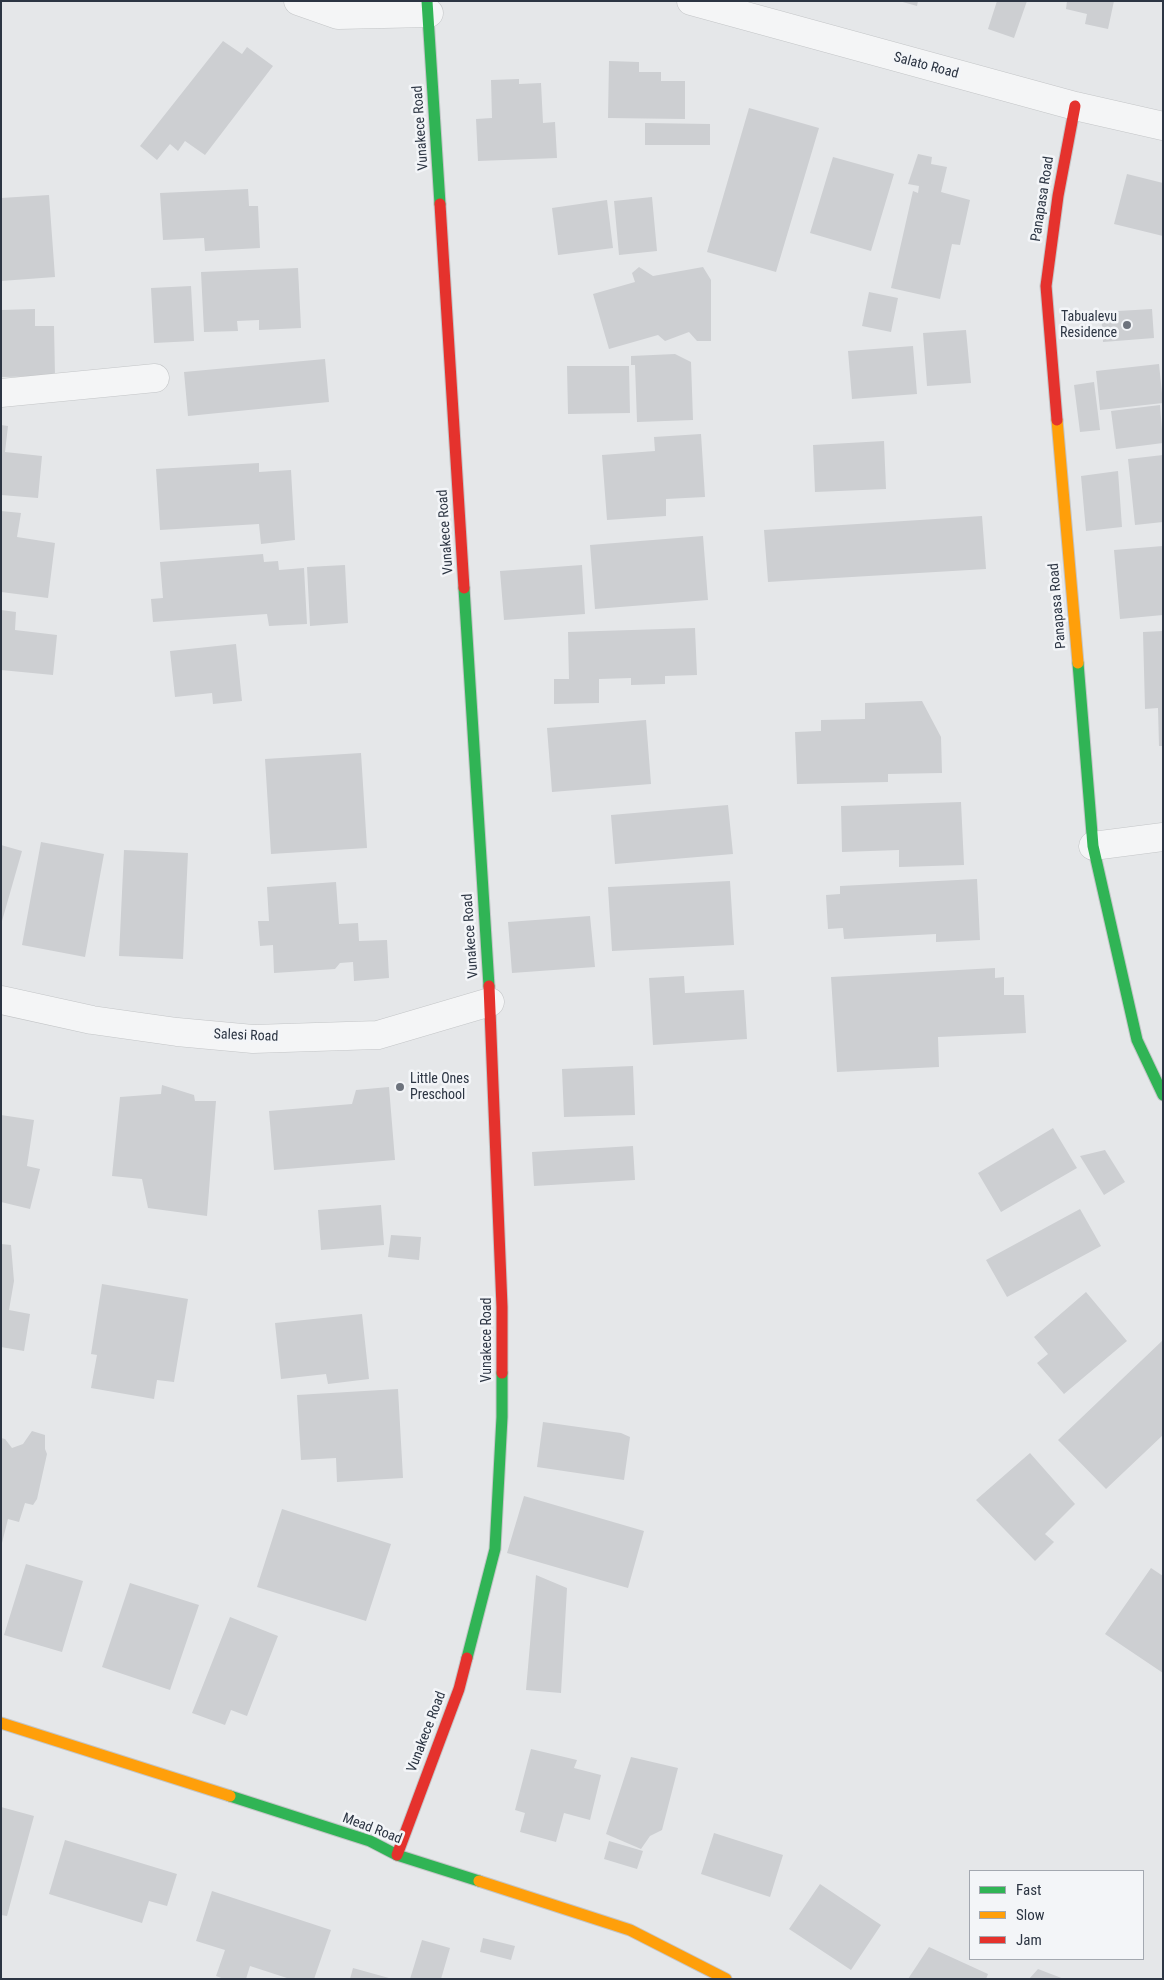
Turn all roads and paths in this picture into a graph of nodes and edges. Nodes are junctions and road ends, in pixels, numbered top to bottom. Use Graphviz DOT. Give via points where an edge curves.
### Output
graph roads {
  1 [pos="298,1"];
  2 [pos="691,1"];
  3 [pos="428,7"];
  4 [pos="1075,106"];
  5 [pos="1162,122"];
  6 [pos="156,378"];
  7 [pos="1,393"];
  8 [pos="1163,837"];
  9 [pos="1093,846"];
  10 [pos="1,1000"];
  11 [pos="490,1002"];
  12 [pos="1163,1095"];
  13 [pos="1,1723"];
  14 [pos="397,1855"];
  15 [pos="726,1979"];
  1 -- 3 [label="street" via="338,15"];
  2 -- 4 [label="street, Salato Road"];
  3 -- 11 [label="main road, Vunakece Road"];
  4 -- 5 [label="street, Salato Road"];
  4 -- 9 [label="main road, Panapasa Road" via="1046,286"];
  6 -- 7 [label="street"];
  8 -- 9 [label="street"];
  9 -- 12 [label="main road, Panapasa Road" via="1137,1040"];
  10 -- 11 [label="street, Salesi Road" via="92,1020 253,1039 378,1035"];
  11 -- 14 [label="main road, Vunakece Road" via="502,1308 502,1417 495,1549 459,1689"];
  13 -- 14 [label="main road, Mead Road" via="370,1841"];
  14 -- 15 [label="main road, Mead Road" via="630,1930"];
}
